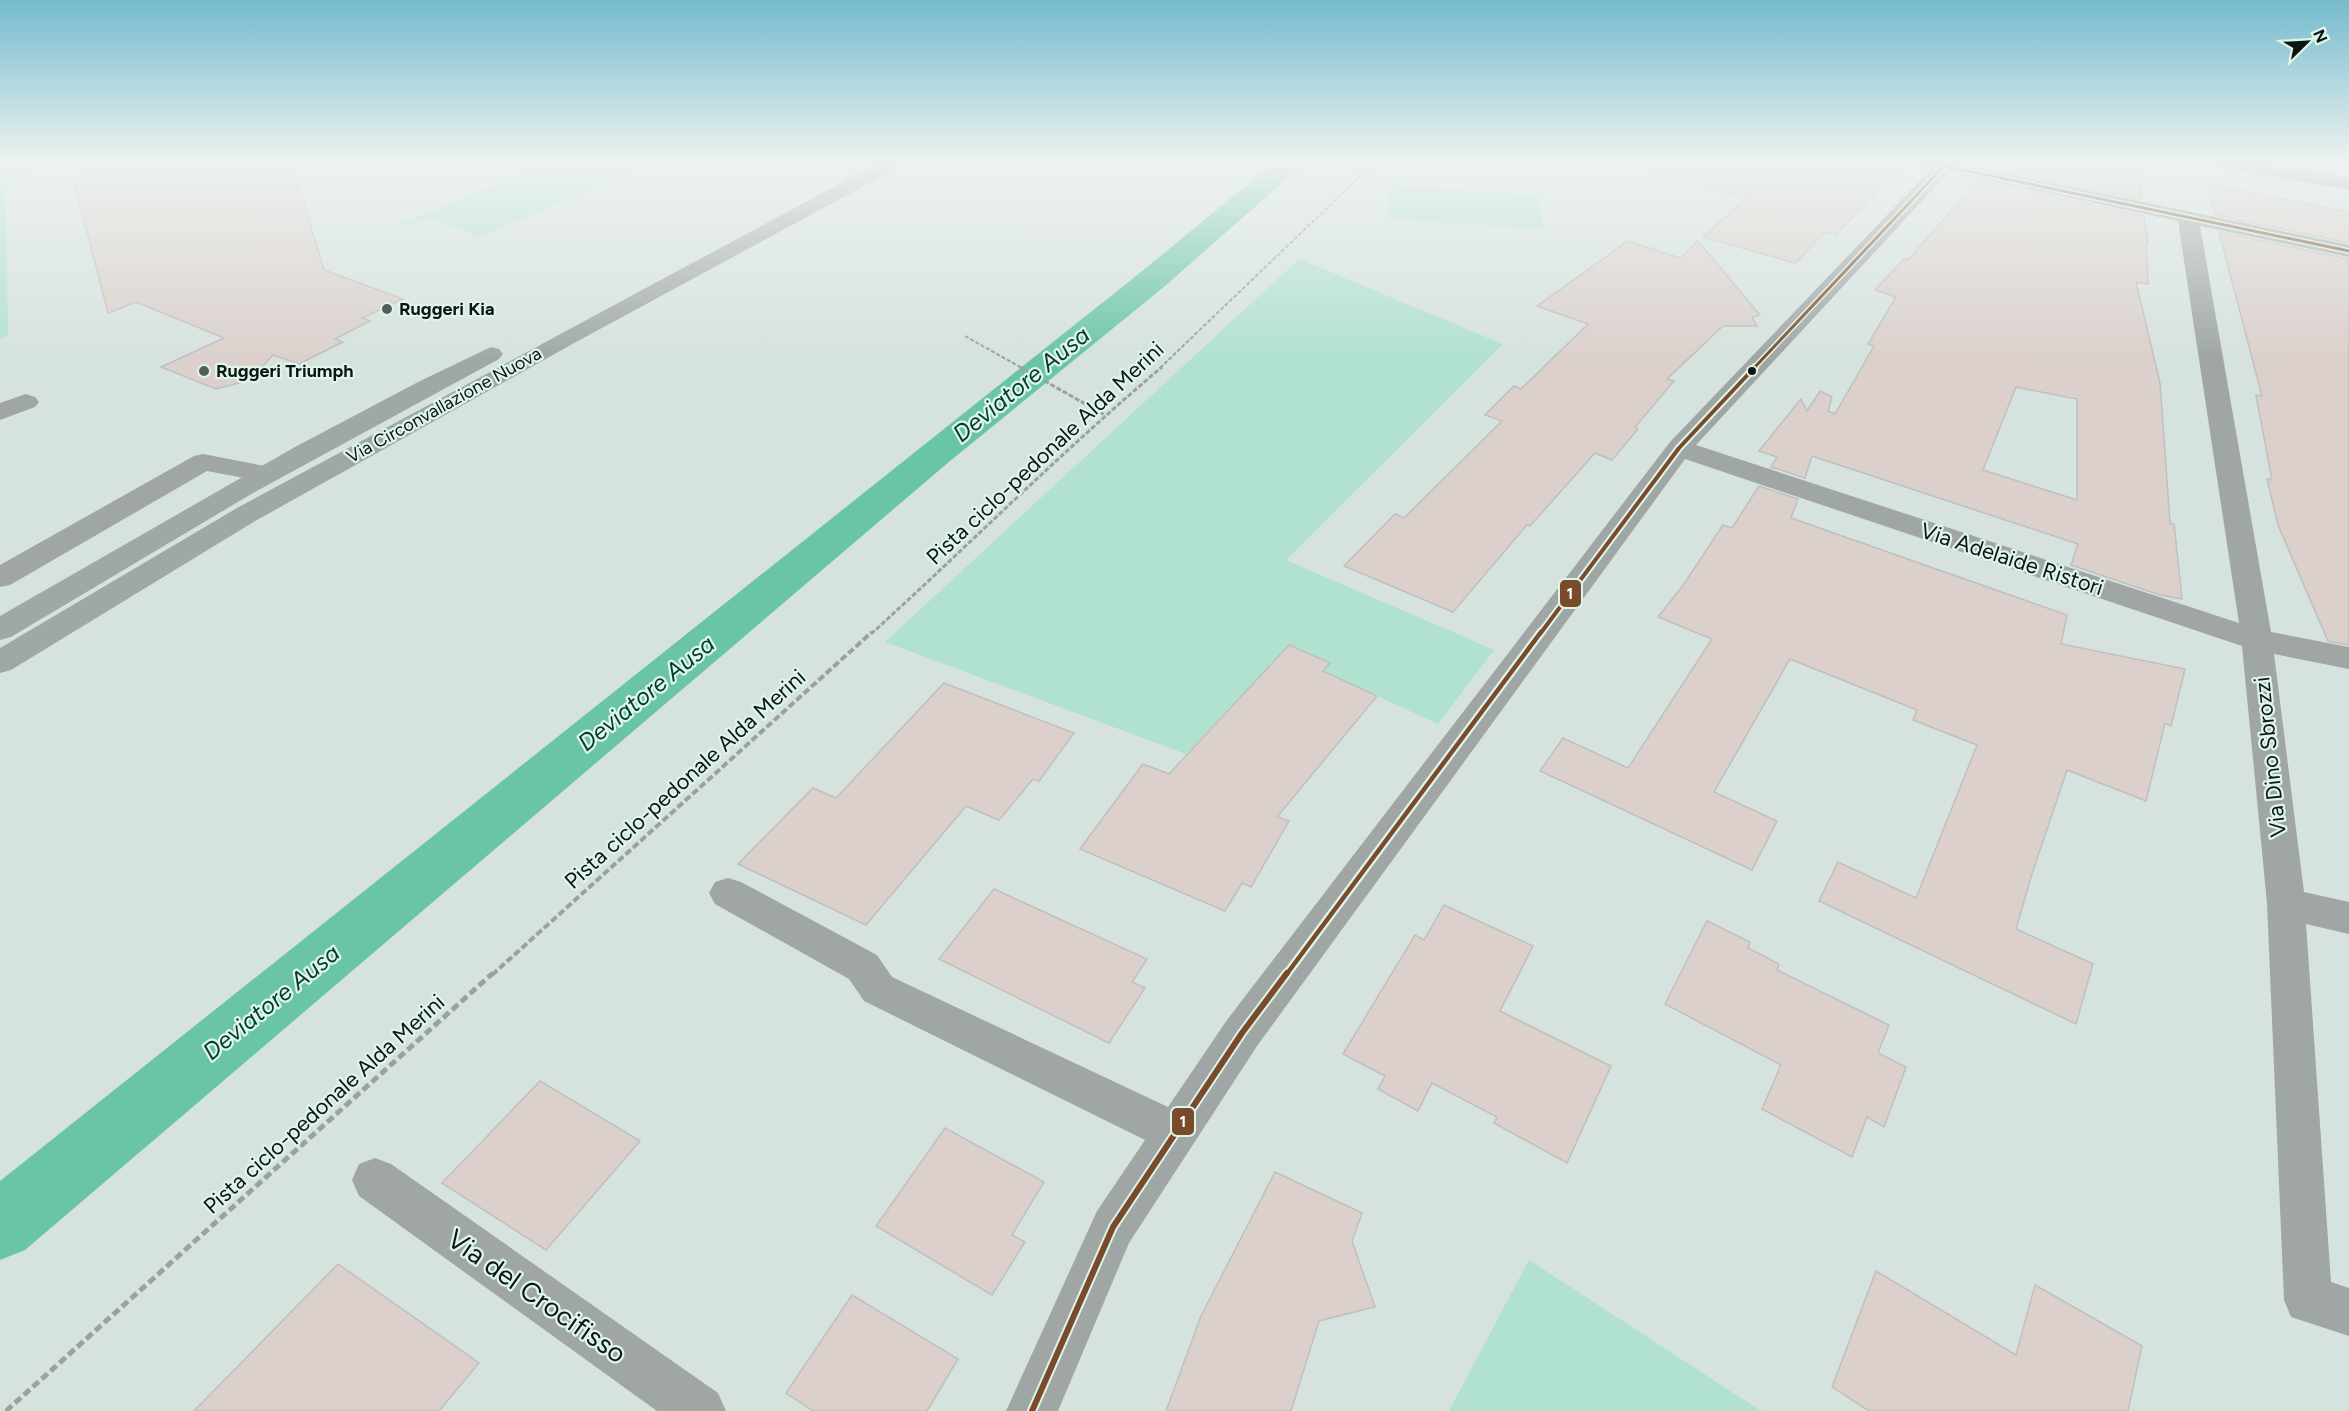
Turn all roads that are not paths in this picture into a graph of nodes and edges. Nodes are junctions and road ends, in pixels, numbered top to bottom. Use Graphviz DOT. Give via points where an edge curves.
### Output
graph roads {
  1 [pos="734,227"];
  2 [pos="773,227"];
  3 [pos="1876,227"];
  4 [pos="2189,227"];
  5 [pos="2231,227"];
  6 [pos="2349,251"];
  7 [pos="26,402"];
  8 [pos="0,412"];
  9 [pos="1679,448"];
  10 [pos="265,474"];
  11 [pos="0,578"];
  12 [pos="0,630"];
  13 [pos="2257,640"];
  14 [pos="2349,658"];
  15 [pos="0,662"];
  16 [pos="728,893"];
  17 [pos="2286,903"];
  18 [pos="2349,918"];
  19 [pos="1176,1133"];
  20 [pos="375,1180"];
  21 [pos="2329,1306"];
  22 [pos="700,1411"];
  23 [pos="1032,1411"];
  1 -- 10 [label="main road, Via Circonvallazione Nuova"];
  2 -- 15 [label="main road, Via Circonvallazione Nuova" via="258,508"];
  3 -- 9 [label="street"];
  4 -- 13 [label="street, Via Dino Sbrozzi"];
  5 -- 6 [label="street"];
  7 -- 8 [label="street"];
  9 -- 13 [label="street, Via Adelaide Ristori"];
  9 -- 19 [label="street" via="1242,1033"];
  10 -- 11 [label="street" via="203,462"];
  10 -- 12 [label="main road, Via Circonvallazione Nuova"];
  13 -- 14 [label="street, Via Adelaide Ristori"];
  13 -- 17 [label="street, Via Dino Sbrozzi"];
  16 -- 19 [label="street" via="863,967 878,989"];
  17 -- 18 [label="street"];
  17 -- 21 [label="street, Via Dino Sbrozzi"];
  19 -- 23 [label="street" via="1113,1227"];
  20 -- 22 [label="street, Via del Crocifisso"];
}
